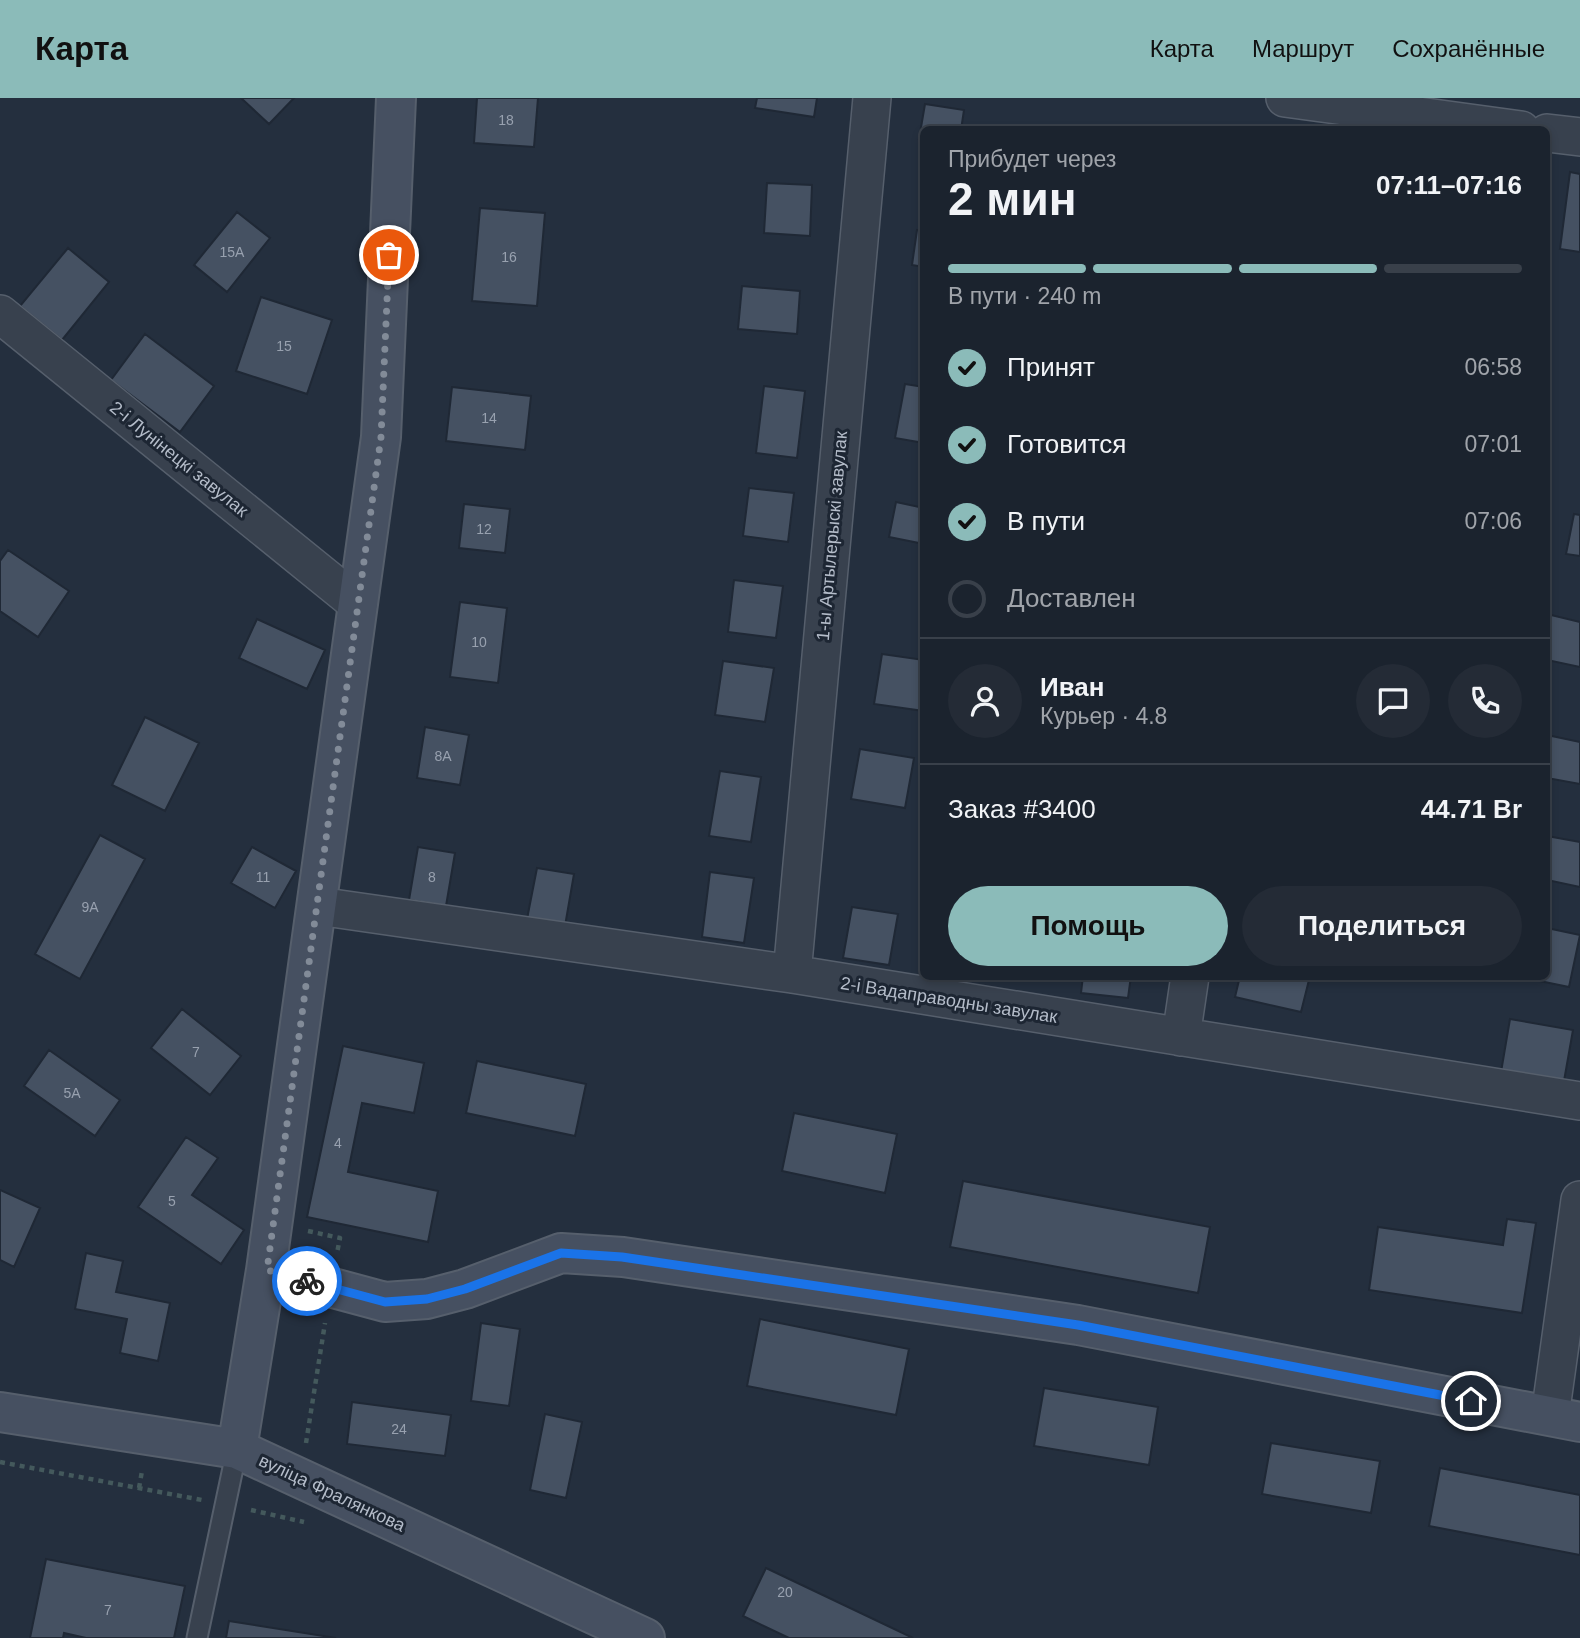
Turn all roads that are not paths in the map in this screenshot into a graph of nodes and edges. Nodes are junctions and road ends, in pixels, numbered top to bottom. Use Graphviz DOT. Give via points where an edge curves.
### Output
graph roads {
  1 [pos="396,98"];
  2 [pos="872,98"];
  3 [pos="1285,98"];
  4 [pos="1319,110"];
  5 [pos="1481,126"];
  6 [pos="1550,133"];
  7 [pos="1580,137"];
  8 [pos="0,314"];
  9 [pos="358,604"];
  10 [pos="318,906"];
  11 [pos="793,974"];
  12 [pos="1189,980"];
  13 [pos="1181,1037"];
  14 [pos="1580,1101"];
  15 [pos="1580,1200"];
  16 [pos="267,1270"];
  17 [pos="0,1412"];
  18 [pos="1565,1419"];
  19 [pos="237,1449"];
  20 [pos="197,1638"];
  21 [pos="645,1638"];
  1 -- 9 [label="main road" via="381,437"];
  2 -- 11 [label="street, 1-ы Артылерыскі завулак"];
  3 -- 4 [label="street"];
  4 -- 5 [label="street"];
  6 -- 7 [label="street"];
  8 -- 9 [label="street, 2-і Лунінецкі завулак"];
  9 -- 10 [label="main road"];
  10 -- 11 [label="street, 2-і Вадаправодны завулак"];
  10 -- 16 [label="main road"];
  11 -- 13 [label="street, 2-і Вадаправодны завулак"];
  12 -- 13 [label="street"];
  13 -- 14 [label="street, 2-і Вадаправодны завулак"];
  15 -- 18 [label="street"];
  16 -- 18 [label="main road" via="385,1302 427,1299 465,1289 561,1253 622,1257 1078,1325"];
  16 -- 19 [label="main road"];
  17 -- 19 [label="main road, вуліца Фралянкова"];
  19 -- 20 [label="lane"];
  19 -- 21 [label="main road, вуліца Фралянкова"];
}
